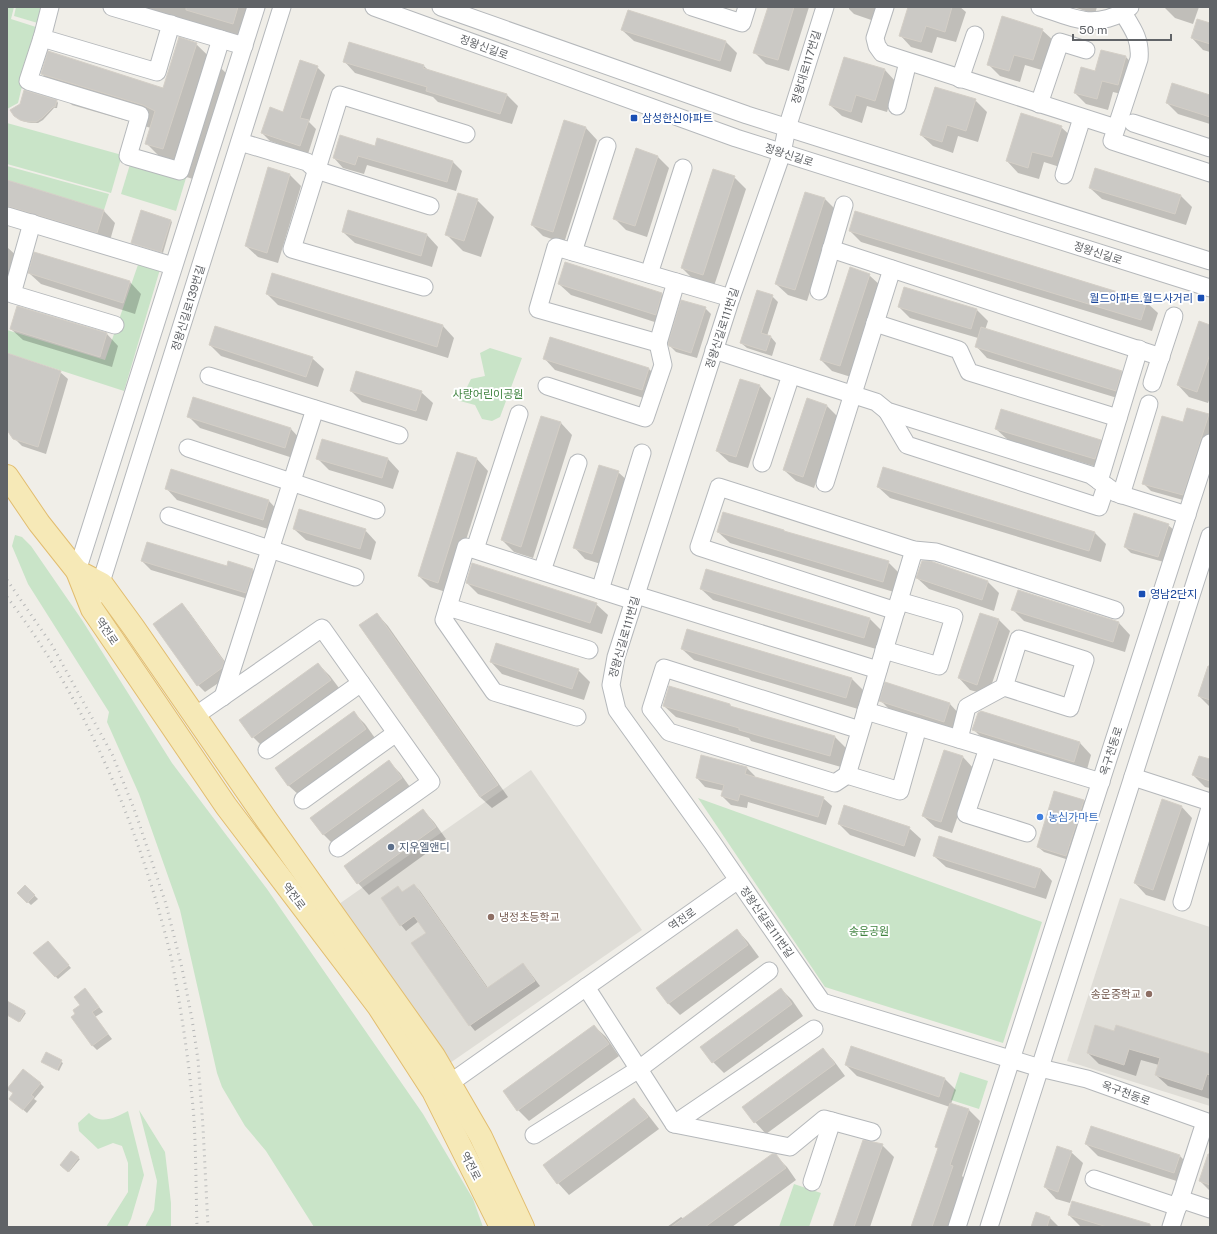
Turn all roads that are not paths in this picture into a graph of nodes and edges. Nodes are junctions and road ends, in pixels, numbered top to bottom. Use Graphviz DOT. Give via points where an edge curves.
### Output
graph roads {
  1 [pos="50,7"];
  2 [pos="112,7"];
  3 [pos="256,7"];
  4 [pos="282,7"];
  5 [pos="374,7"];
  6 [pos="441,7"];
  7 [pos="692,7"];
  8 [pos="748,7"];
  9 [pos="825,7"];
  10 [pos="884,7"];
  11 [pos="1040,7"];
  12 [pos="1127,10"];
  13 [pos="171,24"];
  14 [pos="975,35"];
  15 [pos="42,38"];
  16 [pos="221,39"];
  17 [pos="244,46"];
  18 [pos="1086,50"];
  19 [pos="908,62"];
  20 [pos="960,78"];
  21 [pos="1039,104"];
  22 [pos="896,106"];
  23 [pos="1082,118"];
  24 [pos="1133,123"];
  25 [pos="787,128"];
  26 [pos="1116,128"];
  27 [pos="466,134"];
  28 [pos="240,142"];
  29 [pos="607,146"];
  30 [pos="1210,148"];
  31 [pos="782,153"];
  32 [pos="683,168"];
  33 [pos="316,170"];
  34 [pos="1210,173"];
  35 [pos="1064,175"];
  36 [pos="844,205"];
  37 [pos="430,206"];
  38 [pos="7,216"];
  39 [pos="32,224"];
  40 [pos="831,249"];
  41 [pos="573,252"];
  42 [pos="1210,261"];
  43 [pos="173,266"];
  44 [pos="892,269"];
  45 [pos="649,274"];
  46 [pos="676,282"];
  47 [pos="424,287"];
  48 [pos="1210,288"];
  49 [pos="819,291"];
  50 [pos="10,293"];
  51 [pos="731,298"];
  52 [pos="1174,316"];
  53 [pos="875,323"];
  54 [pos="115,325"];
  55 [pos="658,344"];
  56 [pos="714,350"];
  57 [pos="1139,350"];
  58 [pos="1161,357"];
  59 [pos="791,374"];
  60 [pos="209,376"];
  61 [pos="1152,383"];
  62 [pos="547,386"];
  63 [pos="853,394"];
  64 [pos="1149,404"];
  65 [pos="315,409"];
  66 [pos="887,411"];
  67 [pos="519,414"];
  68 [pos="1118,418"];
  69 [pos="399,435"];
  70 [pos="1210,443"];
  71 [pos="188,448"];
  72 [pos="642,453"];
  73 [pos="578,463"];
  74 [pos="762,463"];
  75 [pos="7,476"];
  76 [pos="291,482"];
  77 [pos="825,483"];
  78 [pos="1102,483"];
  79 [pos="1121,494"];
  80 [pos="376,510"];
  81 [pos="1187,514"];
  82 [pos="168,516"];
  83 [pos="1210,536"];
  84 [pos="270,549"];
  85 [pos="475,550"];
  86 [pos="914,550"];
  87 [pos="77,571"];
  88 [pos="542,571"];
  89 [pos="355,577"];
  90 [pos="102,584"];
  91 [pos="600,590"];
  92 [pos="635,598"];
  93 [pos="897,606"];
  94 [pos="448,607"];
  95 [pos="92,608"];
  96 [pos="1115,610"];
  97 [pos="589,650"];
  98 [pos="884,650"];
  99 [pos="878,670"];
  100 [pos="361,683"];
  101 [pos="1004,688"];
  102 [pos="223,697"];
  103 [pos="866,711"];
  104 [pos="195,716"];
  105 [pos="577,717"];
  106 [pos="918,727"];
  107 [pos="860,730"];
  108 [pos="396,733"];
  109 [pos="959,739"];
  110 [pos="988,748"];
  111 [pos="267,750"];
  112 [pos="847,775"];
  113 [pos="1133,777"];
  114 [pos="1101,782"];
  115 [pos="303,800"];
  116 [pos="1210,802"];
  117 [pos="1210,808"];
  118 [pos="1027,833"];
  119 [pos="338,848"];
  120 [pos="738,880"];
  121 [pos="1182,902"];
  122 [pos="768,971"];
  123 [pos="586,987"];
  124 [pos="814,1029"];
  125 [pos="1011,1060"];
  126 [pos="1040,1068"];
  127 [pos="639,1069"];
  128 [pos="450,1082"];
  129 [pos="832,1121"];
  130 [pos="1208,1123"];
  131 [pos="674,1124"];
  132 [pos="872,1132"];
  133 [pos="534,1135"];
  134 [pos="1094,1179"];
  135 [pos="812,1182"];
  136 [pos="1179,1203"];
  137 [pos="1210,1209"];
  138 [pos="501,1227"];
  139 [pos="523,1227"];
  140 [pos="957,1227"];
  141 [pos="989,1227"];
  142 [pos="1171,1227"];
  1 -- 15 [label="street"];
  2 -- 13 [label="street"];
  3 -- 17 [label="street"];
  4 -- 28 [label="street, 정왕신길로139번길"];
  5 -- 31 [label="street, 정왕신길로"];
  6 -- 25 [label="street"];
  7 -- 8 [label="street" via="742,23"];
  9 -- 25 [label="street, 정왕대로117번길"];
  10 -- 19 [label="street" via="875,38 877,46 882,53"];
  11 -- 12 [label="street" via="1084,21 1113,17"];
  12 -- 26 [label="street" via="1140,51"];
  13 -- 15 [label="street" via="156,72"];
  13 -- 16 [label="street"];
  14 -- 20 [label="street"];
  15 -- 16 [label="street" via="28,81 140,115 128,156 180,171"];
  16 -- 17 [label="street"];
  17 -- 43 [label="street"];
  18 -- 21 [label="street" via="1060,42"];
  19 -- 20 [label="street"];
  19 -- 22 [label="street"];
  20 -- 21 [label="street"];
  21 -- 23 [label="street"];
  23 -- 26 [label="street"];
  23 -- 35 [label="street"];
  24 -- 30 [label="street"];
  25 -- 31 [label="street, 정왕신길로111번길"];
  25 -- 42 [label="street"];
  26 -- 34 [label="street" via="1112,141"];
  27 -- 33 [label="street" via="340,95"];
  28 -- 33 [label="street" via="306,162"];
  28 -- 90 [label="street, 정왕신길로139번길"];
  29 -- 41 [label="street"];
  31 -- 48 [label="street, 정왕신길로"];
  31 -- 51 [label="street, 정왕신길로111번길"];
  32 -- 45 [label="street"];
  33 -- 37 [label="street"];
  33 -- 47 [label="street" via="292,249"];
  36 -- 40 [label="street"];
  38 -- 39 [label="street"];
  39 -- 43 [label="street"];
  39 -- 50 [label="street"];
  40 -- 44 [label="street"];
  40 -- 49 [label="street"];
  41 -- 45 [label="street"];
  41 -- 55 [label="street" via="556,247 538,308"];
  43 -- 87 [label="street"];
  44 -- 53 [label="street"];
  44 -- 57 [label="street"];
  45 -- 46 [label="street"];
  46 -- 51 [label="street"];
  46 -- 55 [label="street"];
  50 -- 54 [label="street"];
  51 -- 56 [label="street, 정왕신길로111번길"];
  52 -- 58 [label="street"];
  53 -- 63 [label="street"];
  53 -- 68 [label="street" via="959,350 969,372"];
  55 -- 62 [label="street" via="663,366 645,418"];
  56 -- 59 [label="street"];
  56 -- 92 [label="street, 정왕신길로111번길"];
  57 -- 58 [label="street"];
  57 -- 68 [label="street"];
  58 -- 61 [label="street"];
  59 -- 63 [label="street"];
  59 -- 74 [label="street"];
  60 -- 65 [label="street"];
  63 -- 66 [label="street" via="876,402"];
  63 -- 77 [label="street"];
  64 -- 79 [label="street"];
  65 -- 69 [label="street"];
  65 -- 76 [label="street"];
  66 -- 78 [label="street" via="1091,475"];
  66 -- 78 [label="street" via="907,445 1099,507"];
  67 -- 85 [label="street"];
  68 -- 78 [label="street"];
  70 -- 81 [label="street, 옥구천동로"];
  71 -- 76 [label="street"];
  72 -- 91 [label="street"];
  73 -- 88 [label="street"];
  75 -- 87 [label="main road, 역전로" via="39,523"];
  76 -- 80 [label="street"];
  76 -- 84 [label="street"];
  78 -- 79 [label="street"];
  79 -- 81 [label="street"];
  81 -- 114 [label="street, 옥구천동로"];
  82 -- 84 [label="street"];
  83 -- 113 [label="street"];
  84 -- 89 [label="street"];
  84 -- 102 [label="street"];
  85 -- 88 [label="street"];
  85 -- 94 [label="street" via="466,547"];
  86 -- 93 [label="street"];
  86 -- 93 [label="street" via="719,487 699,547"];
  86 -- 96 [label="street" via="936,552"];
  87 -- 90 [label="main road, 역전로"];
  87 -- 95 [label="main road, 역전로"];
  88 -- 91 [label="street"];
  90 -- 95 [label="street, 정왕신길로139번길"];
  90 -- 104 [label="main road, 역전로"];
  91 -- 92 [label="street"];
  92 -- 99 [label="street"];
  92 -- 120 [label="street, 정왕신길로111번길" via="610,685 617,710"];
  93 -- 98 [label="street"];
  93 -- 98 [label="street" via="954,617 939,666"];
  94 -- 97 [label="street"];
  94 -- 105 [label="street" via="444,620 494,692"];
  95 -- 138 [label="main road, 역전로" via="226,806 378,1006 433,1091"];
  98 -- 99 [label="street"];
  99 -- 103 [label="street"];
  100 -- 102 [label="street" via="322,628"];
  100 -- 108 [label="street"];
  100 -- 111 [label="street"];
  101 -- 101 [label="street" via="1019,639 1085,660 1070,708"];
  101 -- 109 [label="street" via="967,707"];
  102 -- 104 [label="street"];
  103 -- 106 [label="street"];
  103 -- 107 [label="street"];
  104 -- 128 [label="main road, 역전로"];
  106 -- 109 [label="street"];
  106 -- 112 [label="street" via="900,791"];
  107 -- 112 [label="street"];
  107 -- 112 [label="street" via="664,668 651,709 669,732 835,783"];
  108 -- 115 [label="street"];
  108 -- 119 [label="street" via="431,782"];
  109 -- 110 [label="street"];
  110 -- 114 [label="street"];
  110 -- 118 [label="street" via="966,814"];
  113 -- 116 [label="street"];
  113 -- 126 [label="street"];
  114 -- 125 [label="street, 옥구천동로"];
  117 -- 121 [label="street"];
  120 -- 123 [label="street, 역전로"];
  120 -- 125 [label="street, 정왕신길로111번길" via="822,1002"];
  122 -- 127 [label="street"];
  123 -- 127 [label="street"];
  123 -- 128 [label="street, 역전로"];
  124 -- 131 [label="street"];
  125 -- 126 [label="street, 옥구천동로"];
  125 -- 140 [label="street, 옥구천동로"];
  126 -- 130 [label="street, 옥구천동로" via="1087,1079"];
  126 -- 141 [label="street"];
  127 -- 131 [label="street"];
  127 -- 133 [label="street"];
  128 -- 139 [label="main road, 역전로" via="482,1137"];
  129 -- 131 [label="street" via="824,1120 790,1147"];
  129 -- 132 [label="street"];
  129 -- 135 [label="street"];
  130 -- 136 [label="street"];
  134 -- 136 [label="street"];
  136 -- 137 [label="street"];
  136 -- 142 [label="street"];
}
